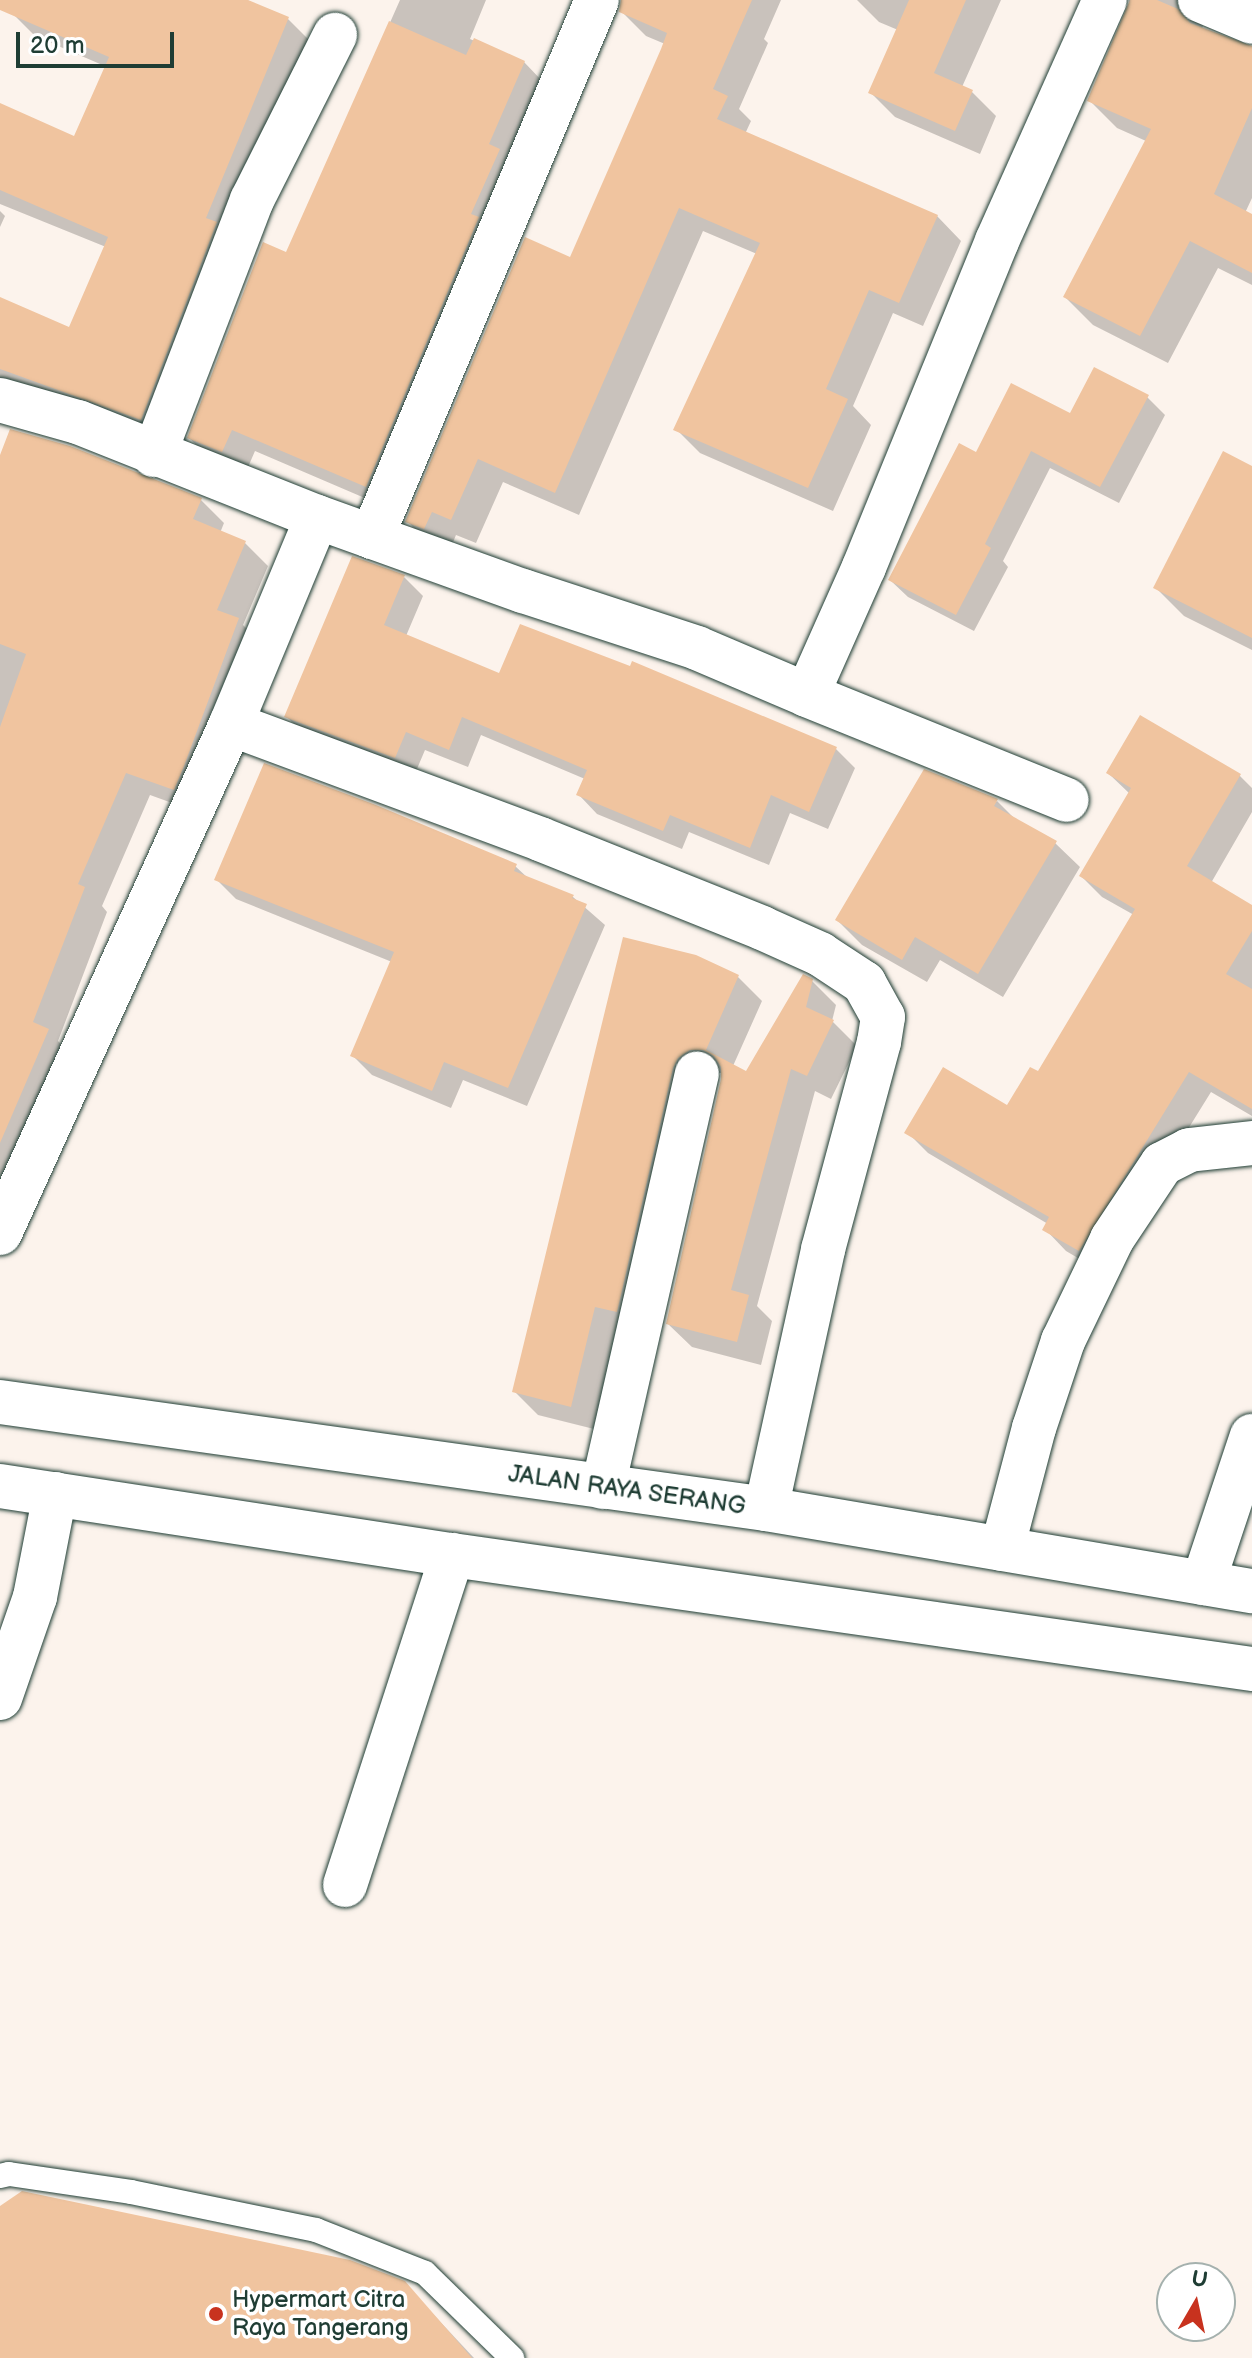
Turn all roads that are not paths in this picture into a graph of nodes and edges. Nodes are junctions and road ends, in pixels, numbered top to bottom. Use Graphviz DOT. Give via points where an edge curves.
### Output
graph roads {
  1 [pos="597,0"];
  2 [pos="1105,0"];
  3 [pos="1200,0"];
  4 [pos="1252,22"];
  5 [pos="335,35"];
  6 [pos="0,400"];
  7 [pos="154,455"];
  8 [pos="317,517"];
  9 [pos="372,537"];
  10 [pos="807,695"];
  11 [pos="231,724"];
  12 [pos="1067,800"];
  13 [pos="697,1074"];
  14 [pos="1252,1143"];
  15 [pos="0,1233"];
  16 [pos="0,1402"];
  17 [pos="1252,1436"];
  18 [pos="0,1486"];
  19 [pos="603,1487"];
  20 [pos="55,1494"];
  21 [pos="766,1509"];
  22 [pos="1002,1549"];
  23 [pos="452,1555"];
  24 [pos="1203,1583"];
  25 [pos="1252,1591"];
  26 [pos="1252,1669"];
  27 [pos="0,1698"];
  28 [pos="345,1885"];
  29 [pos="0,2176"];
  30 [pos="512,2358"];
  1 -- 9 [label="main road"];
  2 -- 10 [label="main road" via="997,241"];
  3 -- 4 [label="main road"];
  5 -- 7 [label="main road" via="252,200"];
  6 -- 7 [label="main road" via="78,422"];
  7 -- 8 [label="main road"];
  8 -- 9 [label="main road"];
  8 -- 11 [label="main road"];
  9 -- 10 [label="main road" via="697,648"];
  10 -- 12 [label="main road"];
  11 -- 15 [label="main road"];
  11 -- 21 [label="main road" via="762,928 820,954 864,983 883,1017 879,1042 823,1250"];
  13 -- 19 [label="main road"];
  14 -- 22 [label="main road" via="1189,1150 1162,1164 1112,1239 1063,1341"];
  16 -- 19 [label="main road, JALAN RAYA SERANG"];
  17 -- 24 [label="main road"];
  18 -- 20 [label="main road"];
  19 -- 21 [label="main road, JALAN RAYA SERANG"];
  20 -- 23 [label="main road"];
  20 -- 27 [label="main road" via="35,1597"];
  21 -- 22 [label="main road, JALAN RAYA SERANG"];
  22 -- 24 [label="main road, JALAN RAYA SERANG"];
  23 -- 26 [label="main road"];
  23 -- 28 [label="main road"];
  24 -- 25 [label="main road, JALAN RAYA SERANG"];
  29 -- 30 [label="lane" via="131,2192 316,2230 425,2273"];
}
